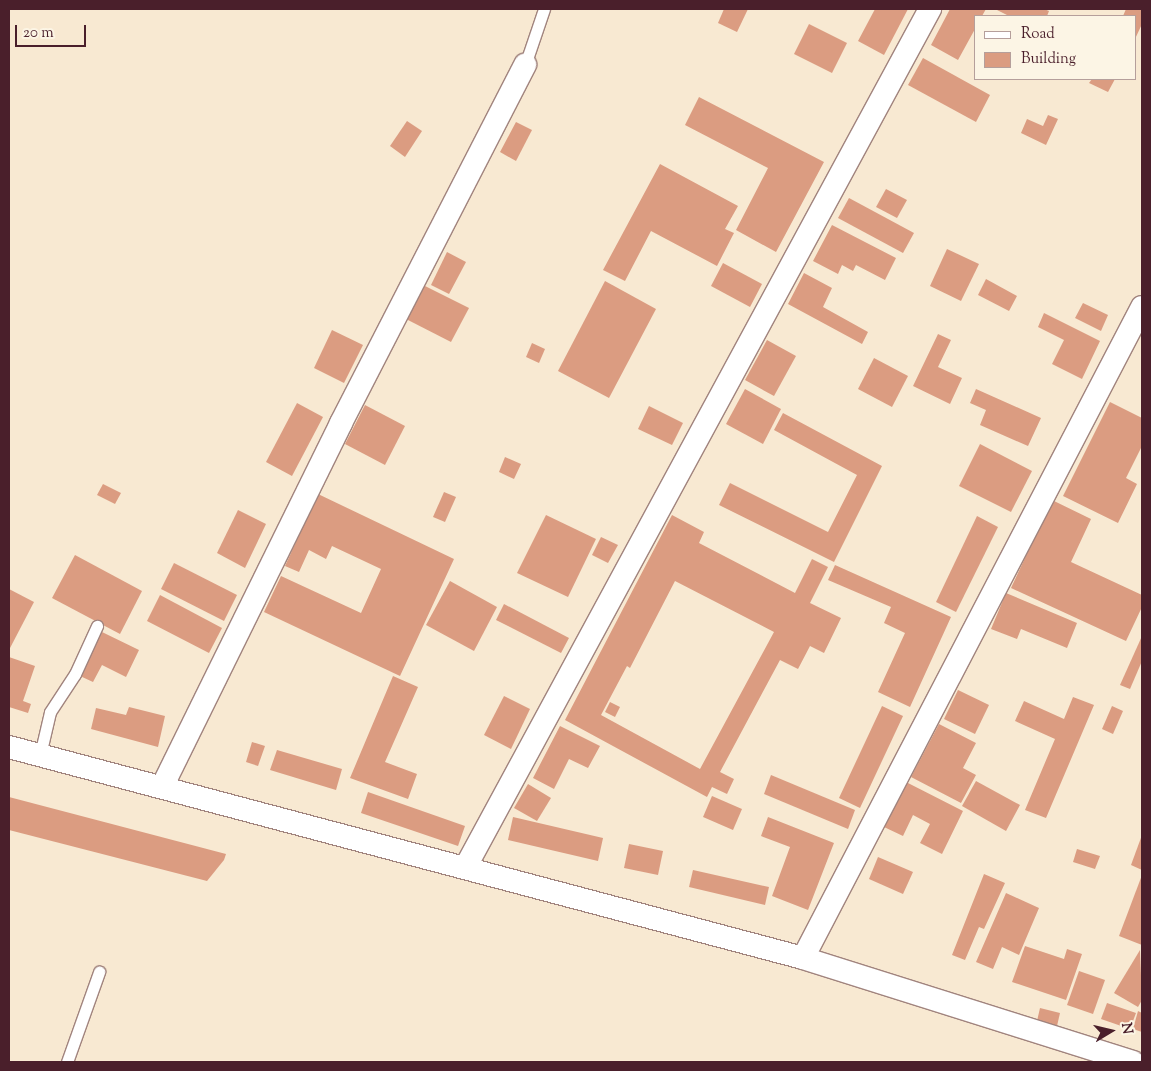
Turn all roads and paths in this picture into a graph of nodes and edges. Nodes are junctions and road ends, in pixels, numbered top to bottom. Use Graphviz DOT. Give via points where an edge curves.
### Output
graph roads {
  1 [pos="544,9"];
  2 [pos="930,9"];
  3 [pos="525,65"];
  4 [pos="1142,308"];
  5 [pos="97,626"];
  6 [pos="9,747"];
  7 [pos="40,754"];
  8 [pos="163,785"];
  9 [pos="465,868"];
  10 [pos="803,958"];
  11 [pos="99,972"];
  12 [pos="67,1062"];
  13 [pos="1133,1062"];
  1 -- 3 [label="lane"];
  2 -- 9 [label="street"];
  3 -- 8 [label="street" via="340,423"];
  4 -- 10 [label="street"];
  5 -- 7 [label="lane" via="75,674 50,712"];
  6 -- 7 [label="street"];
  7 -- 8 [label="street"];
  8 -- 9 [label="street"];
  9 -- 10 [label="street"];
  10 -- 13 [label="street"];
  11 -- 12 [label="lane"];
}
